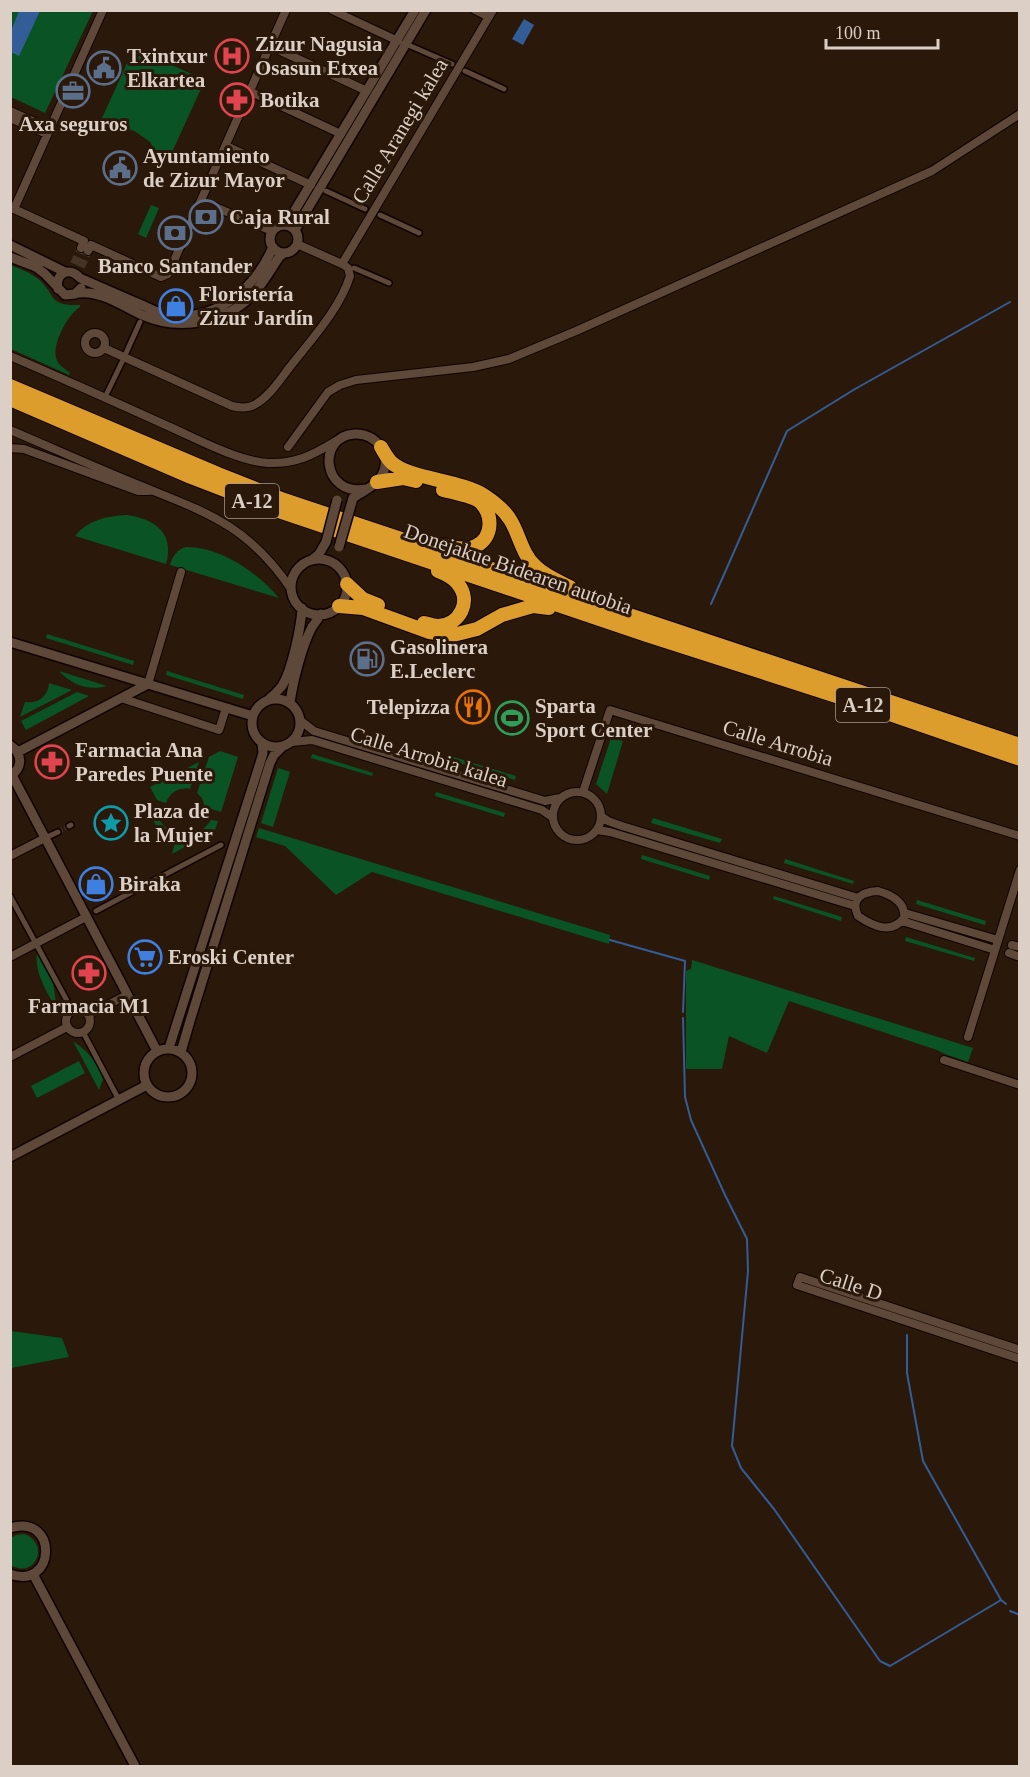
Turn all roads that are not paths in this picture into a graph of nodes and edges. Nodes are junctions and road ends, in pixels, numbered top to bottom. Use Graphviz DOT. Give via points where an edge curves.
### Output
graph roads {
  1 [pos="103,10"];
  2 [pos="286,10"];
  3 [pos="332,10"];
  4 [pos="416,10"];
  5 [pos="426,10"];
  6 [pos="474,10"];
  7 [pos="491,14"];
  8 [pos="402,42"];
  9 [pos="270,46"];
  10 [pos="453,64"];
  11 [pos="465,71"];
  12 [pos="504,89"];
  13 [pos="368,91"];
  14 [pos="251,92"];
  15 [pos="10,111"];
  16 [pos="1020,114"];
  17 [pos="10,118"];
  18 [pos="49,132"];
  19 [pos="341,134"];
  20 [pos="226,146"];
  21 [pos="311,185"];
  22 [pos="326,191"];
  23 [pos="201,201"];
  24 [pos="365,210"];
  25 [pos="380,215"];
  26 [pos="290,227"];
  27 [pos="272,231"];
  28 [pos="419,233"];
  29 [pos="297,244"];
  30 [pos="10,245"];
  31 [pos="273,247"];
  32 [pos="284,253"];
  33 [pos="10,257"];
  34 [pos="342,264"];
  35 [pos="354,268"];
  36 [pos="75,271"];
  37 [pos="389,283"];
  38 [pos="58,289"];
  39 [pos="78,292"];
  40 [pos="140,322"];
  41 [pos="104,348"];
  42 [pos="126,353"];
  43 [pos="10,356"];
  44 [pos="123,360"];
  45 [pos="10,386"];
  46 [pos="107,393"];
  47 [pos="10,399"];
  48 [pos="10,430"];
  49 [pos="339,440"];
  50 [pos="288,447"];
  51 [pos="381,447"];
  52 [pos="10,448"];
  53 [pos="372,485"];
  54 [pos="341,486"];
  55 [pos="157,492"];
  56 [pos="391,534"];
  57 [pos="367,541"];
  58 [pos="313,559"];
  59 [pos="338,566"];
  60 [pos="181,573"];
  61 [pos="347,584"];
  62 [pos="291,589"];
  63 [pos="339,606"];
  64 [pos="302,608"];
  65 [pos="321,614"];
  66 [pos="637,617"];
  67 [pos="647,635"];
  68 [pos="10,642"];
  69 [pos="148,684"];
  70 [pos="121,698"];
  71 [pos="268,700"];
  72 [pos="290,703"];
  73 [pos="226,708"];
  74 [pos="253,716"];
  75 [pos="301,721"];
  76 [pos="949,721"];
  77 [pos="1020,738"];
  78 [pos="292,742"];
  79 [pos="262,743"];
  80 [pos="10,745"];
  81 [pos="1020,745"];
  82 [pos="282,747"];
  83 [pos="18,753"];
  84 [pos="1020,759"];
  85 [pos="11,776"];
  86 [pos="583,792"];
  87 [pos="560,798"];
  88 [pos="601,816"];
  89 [pos="552,817"];
  90 [pos="597,830"];
  91 [pos="58,832"];
  92 [pos="1020,836"];
  93 [pos="45,838"];
  94 [pos="221,845"];
  95 [pos="10,856"];
  96 [pos="1020,870"];
  97 [pos="10,896"];
  98 [pos="858,898"];
  99 [pos="855,906"];
  100 [pos="96,911"];
  101 [pos="86,917"];
  102 [pos="903,917"];
  103 [pos="998,940"];
  104 [pos="36,943"];
  105 [pos="995,950"];
  106 [pos="1009,954"];
  107 [pos="10,957"];
  108 [pos="1020,957"];
  109 [pos="127,995"];
  110 [pos="72,1010"];
  111 [pos="88,1015"];
  112 [pos="67,1027"];
  113 [pos="83,1032"];
  114 [pos="968,1037"];
  115 [pos="169,1048"];
  116 [pos="156,1051"];
  117 [pos="181,1052"];
  118 [pos="10,1056"];
  119 [pos="944,1060"];
  120 [pos="147,1085"];
  121 [pos="1020,1085"];
  122 [pos="119,1100"];
  123 [pos="11,1154"];
  124 [pos="1020,1350"];
  125 [pos="1020,1359"];
  126 [pos="10,1528"];
  127 [pos="10,1574"];
  128 [pos="33,1574"];
  129 [pos="135,1767"];
  1 -- 18 [label="street"];
  2 -- 9 [label="street"];
  3 -- 8 [label="street"];
  4 -- 8 [label="street"];
  5 -- 8 [label="street"];
  6 -- 7 [label="street, Calle Aranegi kalea"];
  7 -- 34 [label="street, Calle Aranegi kalea"];
  8 -- 10 [label="street, Calle Aranegi kalea"];
  8 -- 13 [label="street"];
  8 -- 26 [label="street"];
  9 -- 13 [label="street"];
  9 -- 14 [label="street"];
  11 -- 12 [label="street, Calle Aranegi kalea"];
  13 -- 19 [label="street"];
  14 -- 19 [label="street"];
  14 -- 20 [label="street"];
  15 -- 18 [label="street"];
  16 -- 50 [label="street" via="933,171 509,359 340,385 328,392"];
  17 -- 18 [label="street"];
  18 -- 23 [label="street" via="14,209 84,241 85,249 91,245 161,277 168,274"];
  19 -- 21 [label="street"];
  20 -- 21 [label="street"];
  20 -- 23 [label="street"];
  21 -- 26 [label="street"];
  22 -- 24 [label="street, Calle Aranegi kalea"];
  23 -- 27 [label="street"];
  25 -- 28 [label="street, Calle Aranegi kalea"];
  26 -- 27 [label="street" via="279,226"];
  26 -- 29 [label="street"];
  27 -- 31 [label="street"];
  29 -- 32 [label="street"];
  29 -- 34 [label="street"];
  30 -- 36 [label="street"];
  31 -- 32 [label="street"];
  31 -- 36 [label="street" via="244,291 205,313 158,312"];
  32 -- 39 [label="street" via="247,300 206,321 168,322 91,292"];
  33 -- 38 [label="street" via="36,267"];
  34 -- 41 [label="street" via="348,268 348,284 320,329 255,405 232,405"];
  35 -- 37 [label="street"];
  36 -- 38 [label="street" via="59,278"];
  36 -- 39 [label="street" via="81,282"];
  38 -- 39 [label="street" via="71,296"];
  40 -- 42 [label="street"];
  43 -- 49 [label="street" via="254,460 295,461"];
  44 -- 46 [label="street"];
  45 -- 56 [label="highway, Donejakue Bidearen autobia / A-12" via="273,495"];
  47 -- 57 [label="highway, Donejakue Bidearen autobia / A-12" via="191,477"];
  48 -- 55 [label="street"];
  49 -- 51 [label="street" via="348,435 366,435"];
  49 -- 54 [label="street" via="328,463"];
  51 -- 53 [label="street" via="385,465"];
  51 -- 66 [label="highway" via="392,463 405,471 469,487 485,496 510,519 534,565 552,578"];
  52 -- 55 [label="street" via="24,449 138,491"];
  53 -- 54 [label="street" via="358,490"];
  53 -- 56 [label="highway" via="403,478 478,500 488,511 487,536 477,546 463,549"];
  53 -- 59 [label="street, bridge" via="353,498 339,547"];
  54 -- 58 [label="street, bridge" via="326,542"];
  55 -- 62 [label="street" via="197,508 243,535 259,548"];
  56 -- 66 [label="highway, Donejakue Bidearen autobia / A-12"];
  57 -- 61 [label="highway" via="393,556 449,575 464,595 462,613 453,622 438,626 421,622 363,599"];
  57 -- 67 [label="highway, Donejakue Bidearen autobia / A-12"];
  58 -- 59 [label="street"];
  58 -- 62 [label="street" via="294,573"];
  59 -- 61 [label="street"];
  60 -- 69 [label="street"];
  61 -- 63 [label="street"];
  62 -- 64 [label="street"];
  63 -- 65 [label="street"];
  63 -- 67 [label="highway" via="363,608 441,634 477,629 501,615 533,606"];
  64 -- 65 [label="street"];
  64 -- 71 [label="street" via="284,683"];
  65 -- 72 [label="street" via="307,639"];
  66 -- 76 [label="highway, Donejakue Bidearen autobia / A-12"];
  67 -- 84 [label="highway, Donejakue Bidearen autobia / A-12"];
  68 -- 69 [label="street"];
  69 -- 70 [label="street"];
  69 -- 73 [label="street"];
  70 -- 73 [label="street" via="219,730"];
  70 -- 83 [label="street"];
  71 -- 72 [label="street"];
  71 -- 74 [label="street"];
  72 -- 75 [label="street"];
  73 -- 74 [label="street"];
  74 -- 79 [label="street" via="253,731"];
  75 -- 78 [label="street"];
  75 -- 87 [label="street, Calle Arrobia kalea" via="314,731 545,801"];
  76 -- 77 [label="highway" via="965,721"];
  76 -- 81 [label="highway, Donejakue Bidearen autobia / A-12"];
  78 -- 82 [label="street"];
  78 -- 89 [label="street, Calle Arrobia kalea" via="312,740 542,810"];
  79 -- 82 [label="street"];
  79 -- 115 [label="street" via="260,764"];
  80 -- 83 [label="street"];
  82 -- 117 [label="street" via="270,763"];
  83 -- 85 [label="street" via="20,765"];
  85 -- 93 [label="street"];
  86 -- 87 [label="street"];
  86 -- 88 [label="street" via="596,801"];
  86 -- 92 [label="street, Calle Arrobia" via="610,710"];
  87 -- 89 [label="street"];
  88 -- 90 [label="street"];
  88 -- 98 [label="street" via="622,826"];
  89 -- 90 [label="street" via="557,830 568,839 584,839"];
  90 -- 99 [label="street"];
  91 -- 93 [label="street"];
  93 -- 95 [label="street"];
  93 -- 101 [label="street"];
  94 -- 100 [label="street"];
  96 -- 103 [label="street"];
  97 -- 104 [label="street"];
  98 -- 99 [label="street"];
  98 -- 102 [label="street" via="864,893 886,893 902,904"];
  99 -- 102 [label="street" via="858,916 873,926 889,928 898,925"];
  101 -- 104 [label="street"];
  101 -- 109 [label="street"];
  102 -- 103 [label="street"];
  102 -- 105 [label="street"];
  103 -- 105 [label="street"];
  104 -- 107 [label="street"];
  104 -- 110 [label="street"];
  105 -- 114 [label="street"];
  106 -- 108 [label="street"];
  109 -- 111 [label="street"];
  109 -- 116 [label="street"];
  110 -- 111 [label="street" via="83,1010"];
  110 -- 112 [label="street" via="66,1016"];
  111 -- 113 [label="street" via="89,1027"];
  112 -- 113 [label="street" via="72,1032"];
  112 -- 118 [label="street"];
  113 -- 122 [label="street"];
  115 -- 116 [label="street"];
  115 -- 117 [label="street"];
  116 -- 120 [label="street" via="145,1065"];
  117 -- 120 [label="street" via="193,1073 186,1089 166,1097 154,1093"];
  119 -- 121 [label="street"];
  120 -- 122 [label="street"];
  122 -- 123 [label="street"];
  124 -- 125 [label="street, Calle D" via="800,1277 797,1285"];
  126 -- 128 [label="street" via="32,1528 45,1543 45,1560"];
  127 -- 128 [label="street"];
  128 -- 129 [label="street"];
}
